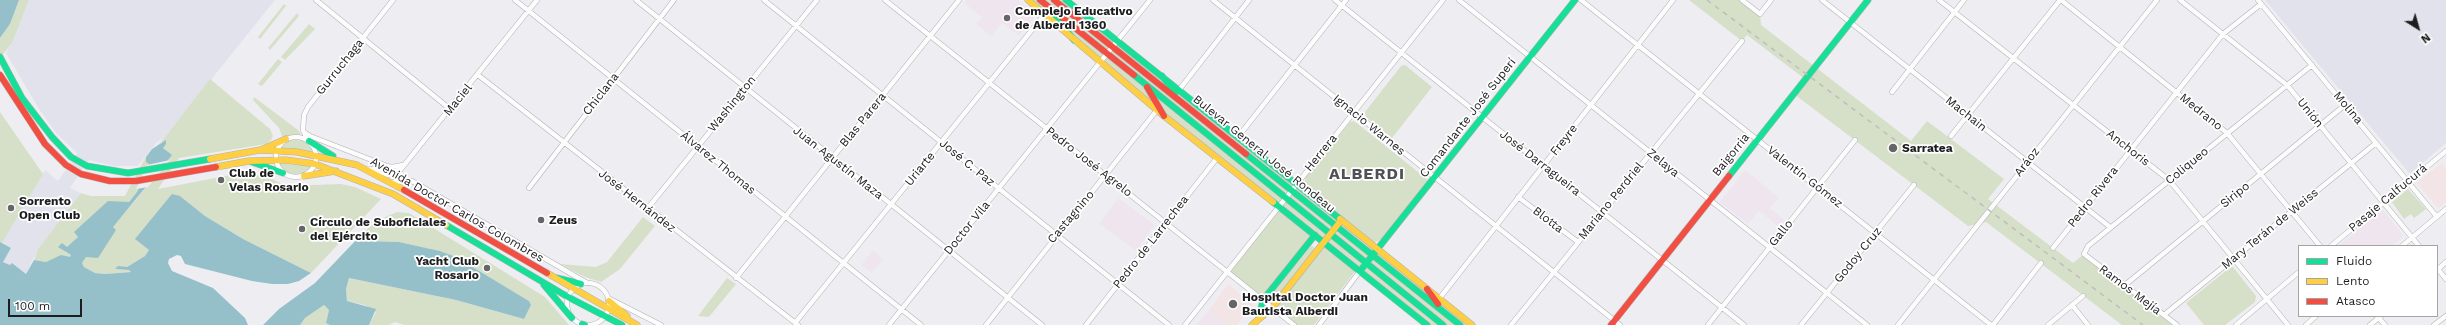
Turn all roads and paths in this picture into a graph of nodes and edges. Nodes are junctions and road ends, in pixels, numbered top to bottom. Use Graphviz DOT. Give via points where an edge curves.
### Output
graph roads {
  1 [pos="316,0"];
  2 [pos="393,0"];
  3 [pos="515,0"];
  4 [pos="537,0"];
  5 [pos="636,0"];
  6 [pos="674,0"];
  7 [pos="764,0"];
  8 [pos="817,0"];
  9 [pos="885,0"];
  10 [pos="959,0"];
  11 [pos="1028,0"];
  12 [pos="1040,0"];
  13 [pos="1054,0"];
  14 [pos="1066,0"];
  15 [pos="1150,0"];
  16 [pos="1213,0"];
  17 [pos="1249,0"];
  18 [pos="1335,0"];
  19 [pos="1346,0"];
  20 [pos="1443,0"];
  21 [pos="1459,0"];
  22 [pos="1575,0"];
  23 [pos="1581,0"];
  24 [pos="1673,0"];
  25 [pos="1742,0"];
  26 [pos="1771,0"];
  27 [pos="1822,0"];
  28 [pos="1868,0"];
  29 [pos="1939,0"];
  30 [pos="1964,0"];
  31 [pos="2060,0"];
  32 [pos="2157,0"];
  33 [pos="2180,0"];
  34 [pos="2260,2"];
  35 [pos="1045,4"];
  36 [pos="1342,5"];
  37 [pos="528,11"];
  38 [pos="1954,12"];
  39 [pos="1044,16"];
  40 [pos="1235,18"];
  41 [pos="660,19"];
  42 [pos="1850,22"];
  43 [pos="796,25"];
  44 [pos="2223,34"];
  45 [pos="930,36"];
  46 [pos="363,38"];
  47 [pos="1074,40"];
  48 [pos="1118,41"];
  49 [pos="1742,41"];
  50 [pos="1638,45"];
  51 [pos="1113,47"];
  52 [pos="2119,47"];
  53 [pos="1401,52"];
  54 [pos="1108,54"];
  55 [pos="0,57"];
  56 [pos="1530,57"];
  57 [pos="2013,58"];
  58 [pos="1100,62"];
  59 [pos="1294,65"];
  60 [pos="2312,65"];
  61 [pos="1910,70"];
  62 [pos="0,75"];
  63 [pos="478,75"];
  64 [pos="1162,76"];
  65 [pos="613,79"];
  66 [pos="1144,82"];
  67 [pos="989,83"];
  68 [pos="2287,85"];
  69 [pos="744,89"];
  70 [pos="1179,90"];
  71 [pos="1892,92"];
  72 [pos="2176,92"];
  73 [pos="1699,94"];
  74 [pos="883,95"];
  75 [pos="1184,104"];
  76 [pos="2073,104"];
  77 [pos="1591,105"];
  78 [pos="2345,105"];
  79 [pos="450,109"];
  80 [pos="1157,110"];
  81 [pos="1354,112"];
  82 [pos="1967,115"];
  83 [pos="1164,116"];
  84 [pos="1483,117"];
  85 [pos="2320,125"];
  86 [pos="1047,129"];
  87 [pos="2227,133"];
  88 [pos="1951,136"];
  89 [pos="1238,137"];
  90 [pos="307,138"];
  91 [pos="286,139"];
  92 [pos="1757,140"];
  93 [pos="1855,140"];
  94 [pos="564,142"];
  95 [pos="942,142"];
  96 [pos="2376,142"];
  97 [pos="698,146"];
  98 [pos="260,150"];
  99 [pos="277,150"];
  100 [pos="2130,150"];
  101 [pos="1651,153"];
  102 [pos="2445,153"];
  103 [pos="316,154"];
  104 [pos="832,158"];
  105 [pos="1217,158"];
  106 [pos="276,159"];
  107 [pos="337,159"];
  108 [pos="249,161"];
  109 [pos="2027,163"];
  110 [pos="2351,163"];
  111 [pos="315,164"];
  112 [pos="404,165"];
  113 [pos="1543,166"];
  114 [pos="366,170"];
  115 [pos="336,171"];
  116 [pos="283,173"];
  117 [pos="2260,174"];
  118 [pos="304,176"];
  119 [pos="1106,176"];
  120 [pos="1434,179"];
  121 [pos="2169,180"];
  122 [pos="2408,181"];
  123 [pos="390,182"];
  124 [pos="1296,184"];
  125 [pos="1914,185"];
  126 [pos="1817,187"];
  127 [pos="529,188"];
  128 [pos="999,188"];
  129 [pos="1291,191"];
  130 [pos="1287,197"];
  131 [pos="1518,197"];
  132 [pos="1709,200"];
  133 [pos="2383,202"];
  134 [pos="891,205"];
  135 [pos="1279,206"];
  136 [pos="2084,208"];
  137 [pos="647,209"];
  138 [pos="2446,210"];
  139 [pos="1602,212"];
  140 [pos="2291,212"];
  141 [pos="2437,217"];
  142 [pos="787,218"];
  143 [pos="1341,220"];
  144 [pos="2203,221"];
  145 [pos="1166,224"];
  146 [pos="1496,225"];
  147 [pos="1336,226"];
  148 [pos="2110,227"];
  149 [pos="1331,233"];
  150 [pos="1875,233"];
  151 [pos="1057,234"];
  152 [pos="1315,235"];
  153 [pos="2412,238"];
  154 [pos="1324,242"];
  155 [pos="1578,242"];
  156 [pos="2319,245"];
  157 [pos="2332,245"];
  158 [pos="2403,245"];
  159 [pos="2418,245"];
  160 [pos="1769,248"];
  161 [pos="2053,248"];
  162 [pos="1378,249"];
  163 [pos="949,251"];
  164 [pos="2084,254"];
  165 [pos="1373,255"];
  166 [pos="2234,259"];
  167 [pos="1662,260"];
  168 [pos="2446,262"];
  169 [pos="844,263"];
  170 [pos="1367,263"];
  171 [pos="2041,263"];
  172 [pos="2438,268"];
  173 [pos="2438,270"];
  174 [pos="1360,271"];
  175 [pos="1227,272"];
  176 [pos="1554,272"];
  177 [pos="2298,273"];
  178 [pos="549,276"];
  179 [pos="736,278"];
  180 [pos="539,279"];
  181 [pos="2446,279"];
  182 [pos="1934,280"];
  183 [pos="584,283"];
  184 [pos="1118,284"];
  185 [pos="2124,285"];
  186 [pos="572,289"];
  187 [pos="1427,289"];
  188 [pos="1827,293"];
  189 [pos="2083,296"];
  190 [pos="568,297"];
  191 [pos="1007,297"];
  192 [pos="1439,299"];
  193 [pos="2267,299"];
  194 [pos="609,300"];
  195 [pos="1263,300"];
  196 [pos="2072,305"];
  197 [pos="1722,307"];
  198 [pos="1272,308"];
  199 [pos="608,309"];
  200 [pos="902,310"];
  201 [pos="1444,312"];
  202 [pos="2164,315"];
  203 [pos="605,316"];
  204 [pos="2446,316"];
  205 [pos="1259,317"];
  206 [pos="2315,317"];
  207 [pos="2379,317"];
  208 [pos="572,318"];
  209 [pos="1420,323"];
  210 [pos="1612,323"];
  211 [pos="796,324"];
  212 [pos="584,325"];
  213 [pos="622,325"];
  214 [pos="637,325"];
  215 [pos="660,325"];
  216 [pos="889,325"];
  217 [pos="921,325"];
  218 [pos="986,325"];
  219 [pos="1042,325"];
  220 [pos="1086,325"];
  221 [pos="1169,325"];
  222 [pos="1185,325"];
  223 [pos="1252,325"];
  224 [pos="1294,325"];
  225 [pos="1319,325"];
  226 [pos="1427,325"];
  227 [pos="1443,325"];
  228 [pos="1460,325"];
  229 [pos="1472,325"];
  230 [pos="1512,325"];
  231 [pos="1620,325"];
  232 [pos="1708,325"];
  233 [pos="1744,325"];
  234 [pos="1801,325"];
  235 [pos="1866,325"];
  236 [pos="1898,325"];
  237 [pos="1992,325"];
  238 [pos="2048,325"];
  239 [pos="2088,325"];
  240 [pos="2177,325"];
  241 [pos="2236,325"];
  242 [pos="2288,325"];
  243 [pos="2306,325"];
  244 [pos="2370,325"];
  245 [pos="2385,325"];
  246 [pos="2434,325"];
  1 -- 46 [label="street"];
  2 -- 46 [label="street, Gurruchaga"];
  3 -- 37 [label="street, Álvarez Thomas"];
  4 -- 37 [label="street, Maciel"];
  5 -- 41 [label="street, Juan Agustín Maza"];
  6 -- 41 [label="street, Chiclana"];
  7 -- 43 [label="street, José C. Paz"];
  8 -- 43 [label="street, Washington"];
  9 -- 45 [label="street, Pedro José Agrelo"];
  10 -- 45 [label="street, Blas Parera"];
  11 -- 39 [label="main road"];
  12 -- 35 [label="main road, Bulevar General José Rondeau"];
  13 -- 51 [label="main road, Bulevar General José Rondeau"];
  14 -- 48 [label="main road, Bulevar General José Rondeau"];
  15 -- 48 [label="street, Doctor Vila"];
  16 -- 40 [label="street, Ignacio Warnes"];
  17 -- 40 [label="street"];
  18 -- 36 [label="street, José Darragueira"];
  19 -- 36 [label="street"];
  20 -- 53 [label="street, Herrera"];
  21 -- 56 [label="street, Zelaya"];
  22 -- 56 [label="main road, Comandante José Superí"];
  23 -- 50 [label="street, Valentín Gómez"];
  24 -- 50 [label="street, Freyre"];
  25 -- 26 [label="street" via="1760,14"];
  27 -- 42 [label="street, Machain"];
  28 -- 42 [label="main road, Baigorria"];
  29 -- 38 [label="street, Anchoris"];
  30 -- 38 [label="street"];
  31 -- 52 [label="street, Medrano"];
  31 -- 57 [label="street"];
  32 -- 52 [label="street, Aráoz"];
  33 -- 44 [label="street, Unión"];
  34 -- 44 [label="street, Pedro Rivera"];
  34 -- 60 [label="street, Molina"];
  35 -- 47 [label="main road"];
  35 -- 54 [label="main road, Bulevar General José Rondeau"];
  36 -- 53 [label="street, José Darragueira"];
  36 -- 59 [label="street"];
  37 -- 63 [label="street, Maciel"];
  37 -- 65 [label="street, Álvarez Thomas"];
  38 -- 57 [label="street, Anchoris"];
  38 -- 61 [label="street"];
  39 -- 47 [label="main road"];
  39 -- 67 [label="street, Uriarte"];
  40 -- 59 [label="street, Ignacio Warnes"];
  40 -- 70 [label="street"];
  41 -- 65 [label="street, Chiclana"];
  41 -- 69 [label="street, Juan Agustín Maza"];
  42 -- 61 [label="street, Machain"];
  42 -- 92 [label="main road, Baigorria"];
  43 -- 69 [label="street, Washington"];
  43 -- 74 [label="street, José C. Paz"];
  44 -- 68 [label="street, Unión"];
  44 -- 72 [label="street, Pedro Rivera"];
  45 -- 67 [label="street, Pedro José Agrelo"];
  45 -- 74 [label="street, Blas Parera"];
  46 -- 79 [label="street"];
  46 -- 90 [label="street, Gurruchaga" via="308,107 304,115 303,130"];
  47 -- 58 [label="main road"];
  48 -- 51 [label="street, Doctor Vila"];
  48 -- 64 [label="main road, Bulevar General José Rondeau"];
  49 -- 73 [label="street, Mariano Perdriel"];
  50 -- 73 [label="street, Valentín Gómez"];
  50 -- 77 [label="street, Freyre"];
  51 -- 54 [label="street, Doctor Vila"];
  51 -- 75 [label="main road, Bulevar General José Rondeau"];
  52 -- 72 [label="street, Medrano"];
  52 -- 76 [label="street, Aráoz"];
  53 -- 81 [label="street, Herrera"];
  53 -- 84 [label="street, José Darragueira"];
  54 -- 58 [label="street, Doctor Vila"];
  54 -- 66 [label="main road, Bulevar General José Rondeau"];
  55 -- 98 [label="main road, Avenida Doctor Carlos Colombres" via="22,98 52,137 71,157 87,166 117,172 142,172"];
  56 -- 77 [label="street, Zelaya"];
  56 -- 84 [label="main road, Comandante José Superí"];
  57 -- 76 [label="street, Anchoris"];
  57 -- 82 [label="street"];
  58 -- 80 [label="main road"];
  58 -- 86 [label="street, Doctor Vila"];
  59 -- 81 [label="street, Ignacio Warnes"];
  59 -- 89 [label="street"];
  60 -- 68 [label="street, Coliqueo"];
  60 -- 78 [label="street, Molina"];
  61 -- 71 [label="street"];
  61 -- 82 [label="street, Machain"];
  62 -- 108 [label="main road, Avenida Doctor Carlos Colombres" via="45,144 66,165 82,174 110,181 136,181"];
  63 -- 79 [label="street, Maciel"];
  63 -- 94 [label="street, José Hernández"];
  64 -- 70 [label="main road, Bulevar General José Rondeau"];
  64 -- 75 [label="main road"];
  65 -- 94 [label="street, Chiclana"];
  65 -- 97 [label="street, Álvarez Thomas"];
  66 -- 83 [label="main road"];
  66 -- 130 [label="main road, Bulevar General José Rondeau"];
  67 -- 86 [label="street, Pedro José Agrelo"];
  67 -- 95 [label="street, Uriarte"];
  68 -- 85 [label="street, Unión"];
  68 -- 87 [label="street, Coliqueo"];
  69 -- 97 [label="street, Washington"];
  69 -- 104 [label="street, Juan Agustín Maza"];
  70 -- 89 [label="main road, Bulevar General José Rondeau"];
  72 -- 87 [label="street, Medrano"];
  72 -- 100 [label="street, Pedro Rivera"];
  73 -- 92 [label="street, Valentín Gómez"];
  73 -- 101 [label="street, Mariano Perdriel"];
  74 -- 95 [label="street, José C. Paz"];
  74 -- 104 [label="street, Blas Parera"];
  75 -- 129 [label="main road, Bulevar General José Rondeau"];
  76 -- 100 [label="street, Anchoris"];
  76 -- 109 [label="street, Aráoz"];
  77 -- 101 [label="street, Zelaya"];
  77 -- 113 [label="street, Freyre"];
  78 -- 85 [label="street, Siripo"];
  78 -- 96 [label="street, Molina"];
  79 -- 112 [label="street, Maciel"];
  80 -- 83 [label="main road"];
  80 -- 119 [label="street, Castagnino"];
  81 -- 120 [label="street, Ignacio Warnes"];
  81 -- 124 [label="street, Herrera"];
  82 -- 88 [label="street"];
  82 -- 109 [label="street, Machain"];
  83 -- 105 [label="main road"];
  84 -- 113 [label="street, José Darragueira"];
  84 -- 120 [label="main road, Comandante José Superí"];
  85 -- 110 [label="street, Unión"];
  85 -- 117 [label="street, Siripo"];
  86 -- 119 [label="street, Pedro José Agrelo"];
  86 -- 128 [label="street, Doctor Vila"];
  87 -- 117 [label="street, Medrano"];
  87 -- 121 [label="street, Coliqueo"];
  89 -- 124 [label="main road, Bulevar General José Rondeau"];
  90 -- 91 [label="street"];
  90 -- 103 [label="street, Gurruchaga"];
  90 -- 107 [label="main road"];
  90 -- 112 [label="street" via="387,166"];
  91 -- 98 [label="main road"];
  91 -- 99 [label="street"];
  92 -- 126 [label="street, Valentín Gómez"];
  92 -- 132 [label="main road, Baigorria"];
  93 -- 126 [label="street, Gallo"];
  94 -- 127 [label="street, Chiclana"];
  94 -- 137 [label="street, José Hernández"];
  95 -- 128 [label="street, José C. Paz"];
  95 -- 134 [label="street, Uriarte"];
  96 -- 110 [label="street, Mary Terán de Weiss"];
  96 -- 122 [label="street, Molina"];
  97 -- 137 [label="street, Washington"];
  97 -- 142 [label="street, Álvarez Thomas"];
  98 -- 99 [label="main road, Avenida Doctor Carlos Colombres"];
  99 -- 103 [label="main road, Avenida Doctor Carlos Colombres"];
  99 -- 106 [label="street"];
  100 -- 121 [label="street, Anchoris"];
  100 -- 136 [label="street, Pedro Rivera"];
  101 -- 132 [label="street, Zelaya"];
  101 -- 139 [label="street, Mariano Perdriel"];
  102 -- 122 [label="street, Pasaje Calfucurá"];
  103 -- 107 [label="main road, Avenida Doctor Carlos Colombres"];
  103 -- 111 [label="street"];
  104 -- 134 [label="street, Juan Agustín Maza"];
  104 -- 142 [label="street, Blas Parera"];
  105 -- 135 [label="main road"];
  105 -- 145 [label="street, Pedro de Larrechea"];
  106 -- 108 [label="main road, Avenida Doctor Carlos Colombres"];
  106 -- 111 [label="main road, Avenida Doctor Carlos Colombres"];
  106 -- 116 [label="street"];
  107 -- 114 [label="main road, Avenida Doctor Carlos Colombres"];
  108 -- 116 [label="main road"];
  109 -- 136 [label="street, Machain"];
  109 -- 182 [label="street, Aráoz"];
  110 -- 133 [label="street, Unión"];
  110 -- 140 [label="street, Mary Terán de Weiss"];
  111 -- 115 [label="main road, Avenida Doctor Carlos Colombres"];
  111 -- 118 [label="street"];
  112 -- 114 [label="street, Maciel" via="395,173 388,175 373,169"];
  113 -- 131 [label="street, Freyre"];
  113 -- 139 [label="street, José Darragueira"];
  114 -- 123 [label="main road, Avenida Doctor Carlos Colombres"];
  115 -- 118 [label="main road"];
  115 -- 180 [label="main road, Avenida Doctor Carlos Colombres" via="393,194"];
  116 -- 118 [label="street" via="295,177"];
  117 -- 140 [label="street, Medrano"];
  117 -- 144 [label="street, Siripo"];
  119 -- 145 [label="street, Pedro José Agrelo"];
  119 -- 151 [label="street, Castagnino"];
  120 -- 146 [label="street, Ignacio Warnes"];
  120 -- 162 [label="main road, Comandante José Superí"];
  121 -- 144 [label="street, Anchoris"];
  121 -- 148 [label="street, Coliqueo"];
  122 -- 133 [label="street, Pasaje Calfucurá"];
  122 -- 141 [label="street, Molina"];
  123 -- 178 [label="main road, Avenida Doctor Carlos Colombres"];
  123 -- 183 [label="street" via="412,181"];
  124 -- 129 [label="street, Herrera"];
  124 -- 143 [label="main road, Bulevar General José Rondeau"];
  125 -- 150 [label="street, Godoy Cruz"];
  126 -- 150 [label="street, Valentín Gómez"];
  126 -- 160 [label="street, Gallo"];
  128 -- 151 [label="street, José C. Paz"];
  128 -- 163 [label="street, Doctor Vila"];
  129 -- 130 [label="street, Herrera"];
  129 -- 147 [label="main road, Bulevar General José Rondeau"];
  130 -- 135 [label="street, Herrera"];
  130 -- 149 [label="main road, Bulevar General José Rondeau"];
  131 -- 146 [label="street, Freyre"];
  131 -- 155 [label="street, Blotta"];
  132 -- 160 [label="street, Zelaya"];
  132 -- 167 [label="main road, Baigorria"];
  133 -- 153 [label="street, Unión"];
  133 -- 157 [label="street, Pasaje Calfucurá"];
  134 -- 163 [label="street, Juan Agustín Maza"];
  134 -- 169 [label="street, Uriarte"];
  135 -- 152 [label="main road"];
  135 -- 175 [label="street, Herrera"];
  136 -- 148 [label="street, Machain"];
  136 -- 161 [label="street, Pedro Rivera"];
  137 -- 179 [label="street, José Hernández"];
  138 -- 141 [label="street"];
  139 -- 155 [label="street, Mariano Perdriel"];
  139 -- 167 [label="street, José Darragueira"];
  140 -- 156 [label="street, Medrano"];
  140 -- 166 [label="street, Mary Terán de Weiss"];
  141 -- 153 [label="street"];
  142 -- 169 [label="street, Álvarez Thomas"];
  142 -- 179 [label="street, Blas Parera"];
  143 -- 147 [label="main road"];
  143 -- 162 [label="main road, Bulevar General José Rondeau"];
  144 -- 166 [label="street, Anchoris"];
  144 -- 185 [label="street, Siripo"];
  145 -- 175 [label="street, Pedro José Agrelo"];
  145 -- 184 [label="street, Pedro de Larrechea"];
  146 -- 176 [label="street, Ignacio Warnes"];
  146 -- 192 [label="street, Freyre"];
  147 -- 149 [label="main road"];
  147 -- 165 [label="main road, Bulevar General José Rondeau"];
  148 -- 164 [label="street, Coliqueo" via="2088,246"];
  149 -- 154 [label="main road"];
  149 -- 170 [label="main road, Bulevar General José Rondeau"];
  150 -- 182 [label="street, Valentín Gómez"];
  150 -- 188 [label="street, Godoy Cruz"];
  151 -- 184 [label="street, José C. Paz"];
  151 -- 191 [label="street, Castagnino"];
  152 -- 154 [label="main road"];
  152 -- 195 [label="main road"];
  153 -- 158 [label="street"];
  153 -- 159 [label="street, Unión"];
  154 -- 174 [label="main road"];
  154 -- 198 [label="main road"];
  155 -- 176 [label="street, Mariano Perdriel"];
  160 -- 188 [label="street, Zelaya"];
  160 -- 197 [label="street, Gallo"];
  162 -- 165 [label="main road, Comandante José Superí"];
  162 -- 187 [label="main road, Bulevar General José Rondeau"];
  163 -- 191 [label="street, Juan Agustín Maza"];
  163 -- 200 [label="street, Doctor Vila"];
  164 -- 185 [label="street, Ramos Mejía"];
  165 -- 170 [label="main road, Comandante José Superí"];
  165 -- 201 [label="main road, Bulevar General José Rondeau"];
  166 -- 193 [label="street, Anchoris"];
  166 -- 202 [label="street, Mary Terán de Weiss"];
  167 -- 197 [label="street, José Darragueira"];
  167 -- 210 [label="main road, Baigorria"];
  168 -- 172 [label="street"];
  169 -- 200 [label="street, Álvarez Thomas"];
  169 -- 211 [label="street, Uriarte"];
  170 -- 174 [label="main road, Comandante José Superí"];
  170 -- 227 [label="main road, Bulevar General José Rondeau"];
  171 -- 237 [label="street"];
  173 -- 181 [label="street"];
  174 -- 209 [label="main road"];
  174 -- 225 [label="street, Comandante José Superí"];
  175 -- 195 [label="street, Pedro José Agrelo"];
  175 -- 222 [label="street, Herrera"];
  176 -- 210 [label="street, Ignacio Warnes"];
  176 -- 230 [label="street, Mariano Perdriel"];
  177 -- 193 [label="street"];
  178 -- 183 [label="main road"];
  178 -- 186 [label="main road, Avenida Doctor Carlos Colombres"];
  179 -- 211 [label="street, José Hernández"];
  180 -- 190 [label="main road, Avenida Doctor Carlos Colombres"];
  180 -- 208 [label="main road"];
  182 -- 236 [label="street, Aráoz"];
  182 -- 237 [label="street, Valentín Gómez"];
  183 -- 186 [label="street"];
  183 -- 194 [label="street" via="601,287"];
  184 -- 220 [label="street, Pedro de Larrechea"];
  184 -- 221 [label="street, José C. Paz"];
  185 -- 202 [label="street, Ramos Mejía"];
  186 -- 190 [label="street"];
  186 -- 199 [label="main road, Avenida Doctor Carlos Colombres"];
  187 -- 192 [label="main road, Bulevar General José Rondeau"];
  187 -- 201 [label="main road"];
  188 -- 234 [label="street, Godoy Cruz"];
  188 -- 235 [label="street, Zelaya"];
  189 -- 196 [label="street"];
  190 -- 203 [label="main road, Avenida Doctor Carlos Colombres"];
  190 -- 208 [label="street" via="567,304"];
  191 -- 218 [label="street, Castagnino"];
  191 -- 219 [label="street, Juan Agustín Maza"];
  192 -- 229 [label="main road, Bulevar General José Rondeau"];
  193 -- 241 [label="street"];
  193 -- 242 [label="street, Anchoris"];
  194 -- 199 [label="street"];
  194 -- 214 [label="main road"];
  194 -- 215 [label="street"];
  195 -- 198 [label="street, Pedro José Agrelo"];
  195 -- 205 [label="main road"];
  196 -- 238 [label="street"];
  196 -- 239 [label="street"];
  197 -- 232 [label="street, Gallo"];
  197 -- 233 [label="street, José Darragueira"];
  198 -- 205 [label="main road"];
  198 -- 224 [label="street, Pedro José Agrelo"];
  199 -- 203 [label="street"];
  199 -- 214 [label="main road, Avenida Doctor Carlos Colombres"];
  200 -- 216 [label="street, Doctor Vila"];
  200 -- 217 [label="street, Álvarez Thomas"];
  201 -- 228 [label="main road, Bulevar General José Rondeau"];
  202 -- 240 [label="street, Ramos Mejía"];
  203 -- 212 [label="street" via="591,325"];
  203 -- 213 [label="main road, Avenida Doctor Carlos Colombres"];
  204 -- 246 [label="street"];
  205 -- 223 [label="main road"];
  206 -- 243 [label="street"];
  207 -- 244 [label="street"];
  207 -- 245 [label="street"];
  208 -- 212 [label="street"];
  209 -- 226 [label="main road"];
  210 -- 231 [label="street, Ignacio Warnes"];
}
